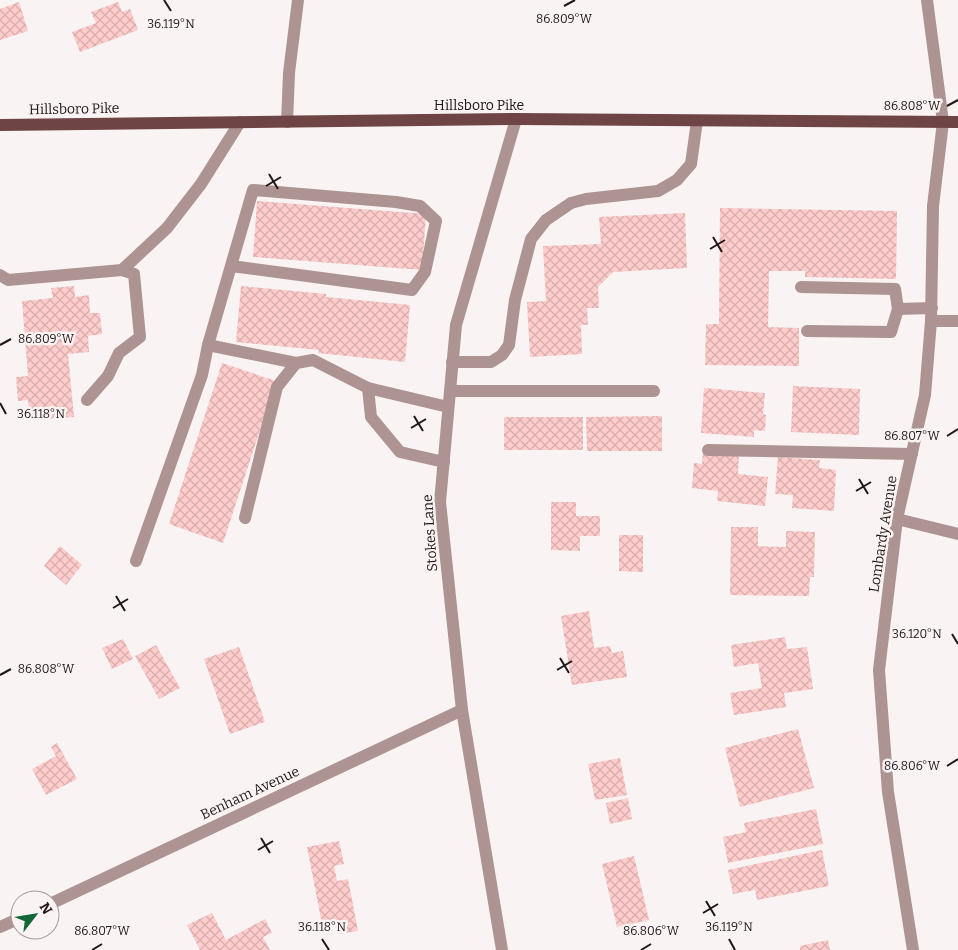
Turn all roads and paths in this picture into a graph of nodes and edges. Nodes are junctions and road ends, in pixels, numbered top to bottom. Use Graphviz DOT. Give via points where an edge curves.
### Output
graph roads {
  1 [pos="298,0"];
  2 [pos="927,0"];
  3 [pos="516,119"];
  4 [pos="697,121"];
  5 [pos="240,122"];
  6 [pos="287,122"];
  7 [pos="943,122"];
  8 [pos="958,122"];
  9 [pos="0,125"];
  10 [pos="231,266"];
  11 [pos="122,270"];
  12 [pos="0,275"];
  13 [pos="801,287"];
  14 [pos="932,308"];
  15 [pos="898,309"];
  16 [pos="932,321"];
  17 [pos="958,321"];
  18 [pos="807,331"];
  19 [pos="208,345"];
  20 [pos="452,362"];
  21 [pos="296,363"];
  22 [pos="368,388"];
  23 [pos="450,391"];
  24 [pos="654,392"];
  25 [pos="87,400"];
  26 [pos="448,407"];
  27 [pos="708,450"];
  28 [pos="912,454"];
  29 [pos="444,462"];
  30 [pos="245,518"];
  31 [pos="898,519"];
  32 [pos="958,534"];
  33 [pos="136,561"];
  34 [pos="462,710"];
  35 [pos="60,899"];
  36 [pos="502,950"];
  37 [pos="913,950"];
  1 -- 6 [label="street"];
  2 -- 7 [label="street, Lombardy Avenue"];
  3 -- 4 [label="main road, Hillsboro Pike"];
  3 -- 6 [label="main road, Hillsboro Pike"];
  3 -- 20 [label="street, Stokes Lane" via="456,325"];
  4 -- 7 [label="main road, Hillsboro Pike"];
  4 -- 20 [label="street" via="691,164 677,180 658,191 571,203 546,220 531,239 515,300 509,345 491,362"];
  5 -- 6 [label="main road, Hillsboro Pike"];
  5 -- 9 [label="main road, Hillsboro Pike"];
  5 -- 11 [label="street" via="201,184 167,228"];
  7 -- 8 [label="main road, Hillsboro Pike"];
  7 -- 14 [label="street, Lombardy Avenue" via="933,206"];
  10 -- 10 [label="street" via="253,190 420,206 436,221 425,272 412,290"];
  10 -- 19 [label="street"];
  11 -- 12 [label="street" via="8,280"];
  11 -- 25 [label="street" via="134,274 140,337 118,353 108,376"];
  13 -- 15 [label="street" via="896,289"];
  14 -- 15 [label="street"];
  14 -- 16 [label="street, Lombardy Avenue"];
  15 -- 18 [label="street" via="891,332"];
  16 -- 17 [label="street"];
  16 -- 28 [label="street, Lombardy Avenue" via="925,394"];
  19 -- 21 [label="street"];
  19 -- 33 [label="street" via="202,374"];
  20 -- 23 [label="street, Stokes Lane"];
  21 -- 22 [label="street" via="313,360"];
  21 -- 30 [label="street" via="277,387"];
  22 -- 26 [label="street"];
  22 -- 29 [label="street" via="372,417 400,452"];
  23 -- 24 [label="street"];
  23 -- 26 [label="street, Stokes Lane"];
  26 -- 29 [label="street, Stokes Lane"];
  27 -- 28 [label="street"];
  28 -- 31 [label="street, Lombardy Avenue"];
  29 -- 34 [label="street, Stokes Lane" via="440,502"];
  31 -- 32 [label="street"];
  31 -- 37 [label="street, Lombardy Avenue" via="879,670 888,792"];
  34 -- 35 [label="street, Benham Avenue"];
  34 -- 36 [label="street, Stokes Lane"];
}
